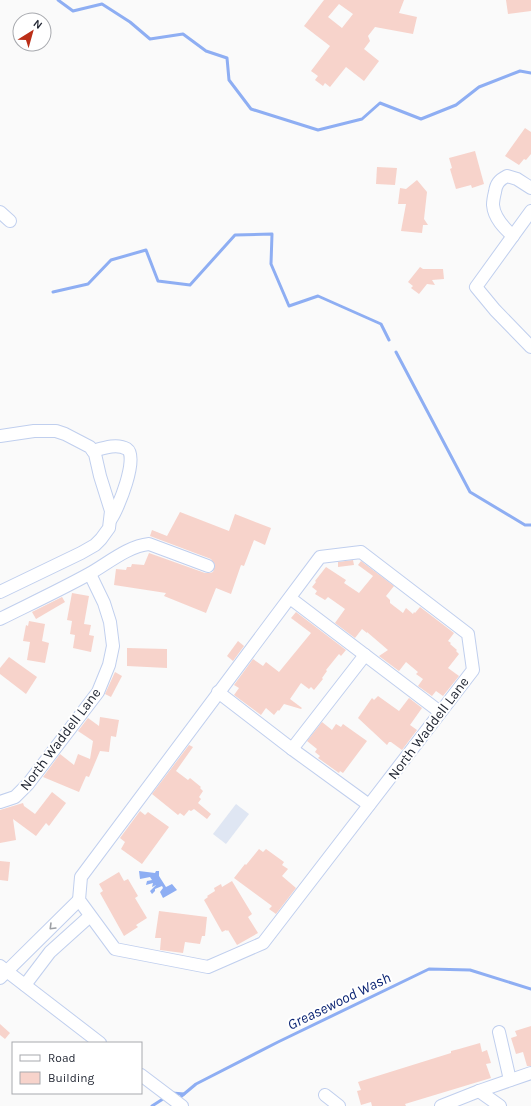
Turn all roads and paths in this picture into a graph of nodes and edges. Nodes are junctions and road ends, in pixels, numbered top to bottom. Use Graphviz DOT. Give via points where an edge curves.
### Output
graph roads {
  1 [pos="531,188"];
  2 [pos="0,212"];
  3 [pos="531,212"];
  4 [pos="10,221"];
  5 [pos="513,236"];
  6 [pos="531,347"];
  7 [pos="0,436"];
  8 [pos="93,451"];
  9 [pos="111,519"];
  10 [pos="208,566"];
  11 [pos="90,574"];
  12 [pos="0,592"];
  13 [pos="290,598"];
  14 [pos="0,619"];
  15 [pos="364,654"];
  16 [pos="218,692"];
  17 [pos="440,712"];
  18 [pos="292,749"];
  19 [pos="0,802"];
  20 [pos="369,805"];
  21 [pos="79,900"];
  22 [pos="90,916"];
  23 [pos="3,972"];
  24 [pos="25,985"];
  25 [pos="499,1032"];
  26 [pos="99,1042"];
  27 [pos="531,1073"];
  28 [pos="142,1076"];
  29 [pos="510,1080"];
  30 [pos="479,1091"];
  31 [pos="325,1095"];
  32 [pos="182,1106"];
  33 [pos="339,1106"];
  34 [pos="441,1106"];
  35 [pos="500,1106"];
  1 -- 5 [label="street" via="507,176 496,186 493,205 495,212 503,227"];
  2 -- 4 [label="street"];
  3 -- 5 [label="street"];
  5 -- 6 [label="street" via="476,288"];
  7 -- 8 [label="street" via="56,431 83,442"];
  8 -- 9 [label="street" via="111,511"];
  8 -- 9 [label="street" via="118,446 125,448 131,455 124,489"];
  9 -- 12 [label="street" via="105,535 95,545"];
  10 -- 11 [label="street" via="143,544"];
  11 -- 14 [label="street"];
  11 -- 19 [label="street, North Waddell Lane" via="110,622 113,646 109,665 98,692 28,784 15,797"];
  13 -- 15 [label="street"];
  13 -- 16 [label="street, North Waddell Lane"];
  13 -- 17 [label="street, North Waddell Lane" via="320,557 361,552 468,634 473,670"];
  15 -- 17 [label="street"];
  15 -- 18 [label="street"];
  16 -- 18 [label="street"];
  16 -- 21 [label="street, North Waddell Lane" via="81,877"];
  17 -- 20 [label="street, North Waddell Lane"];
  18 -- 20 [label="street"];
  20 -- 22 [label="street, North Waddell Lane" via="263,943 208,967 115,949"];
  21 -- 22 [label="street, North Waddell Lane"];
  21 -- 23 [label="street, one-way"];
  22 -- 24 [label="street" via="50,952"];
  23 -- 24 [label="street"];
  24 -- 26 [label="street"];
  25 -- 29 [label="street"];
  27 -- 29 [label="street"];
  28 -- 32 [label="street"];
  29 -- 30 [label="street"];
  30 -- 34 [label="street"];
  30 -- 35 [label="street"];
  31 -- 33 [label="street"];
}
